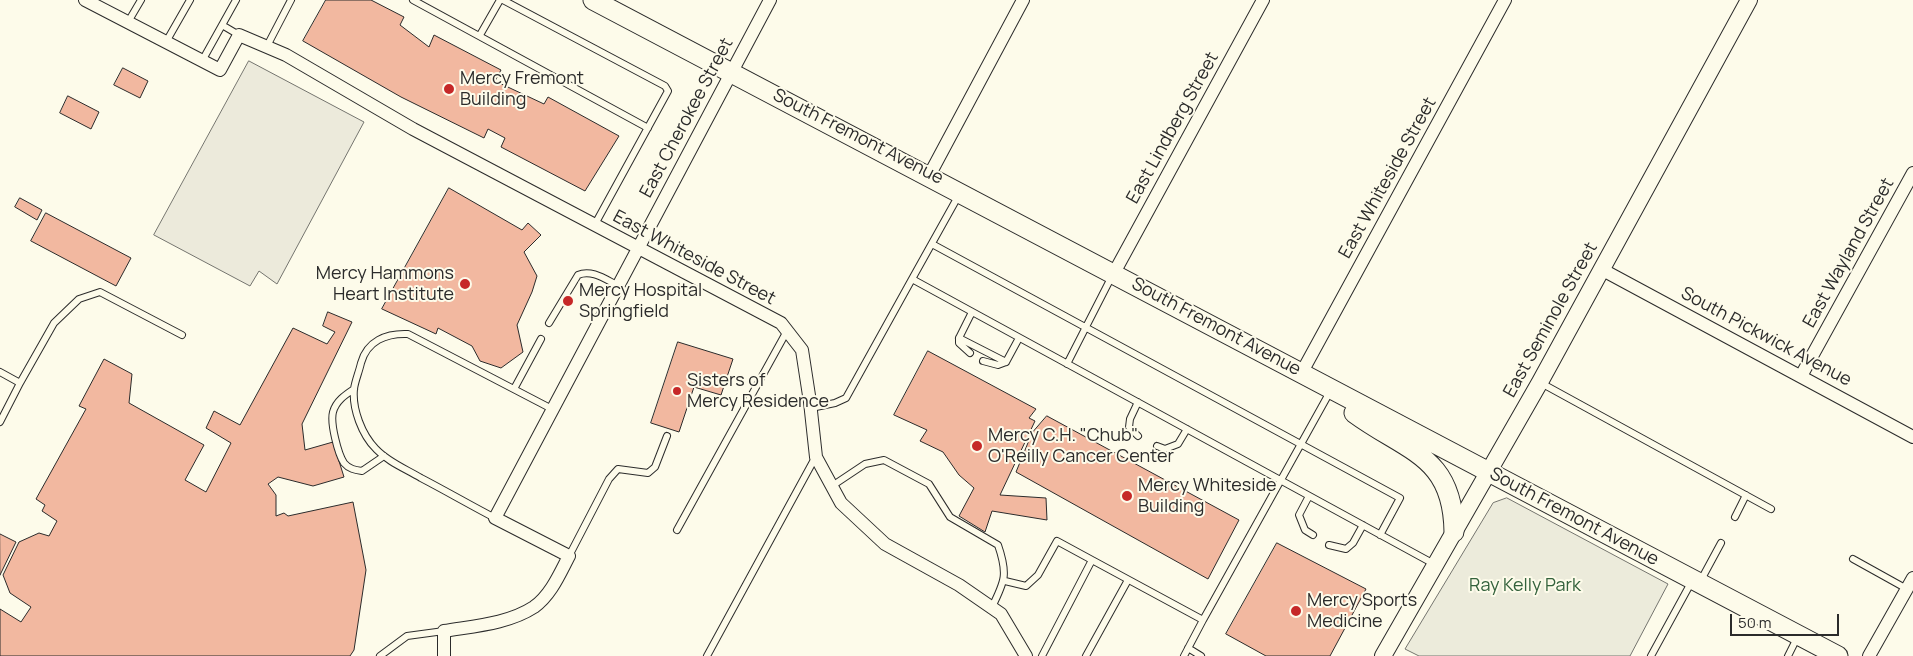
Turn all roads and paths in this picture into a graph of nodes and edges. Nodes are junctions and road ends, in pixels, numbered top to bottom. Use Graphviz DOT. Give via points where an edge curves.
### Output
graph roads {
  1 [pos="140,0"];
  2 [pos="190,0"];
  3 [pos="236,0"];
  4 [pos="291,0"];
  5 [pos="414,0"];
  6 [pos="501,0"];
  7 [pos="593,0"];
  8 [pos="770,0"];
  9 [pos="1023,0"];
  10 [pos="1263,0"];
  11 [pos="1505,0"];
  12 [pos="1749,0"];
  13 [pos="90,1"];
  14 [pos="128,22"];
  15 [pos="222,25"];
  16 [pos="240,35"];
  17 [pos="480,35"];
  18 [pos="166,42"];
  19 [pos="266,48"];
  20 [pos="202,61"];
  21 [pos="732,72"];
  22 [pos="648,128"];
  23 [pos="1913,173"];
  24 [pos="930,174"];
  25 [pos="962,191"];
  26 [pos="594,226"];
  27 [pos="932,244"];
  28 [pos="637,248"];
  29 [pos="1602,268"];
  30 [pos="1114,273"];
  31 [pos="912,280"];
  32 [pos="618,285"];
  33 [pos="972,312"];
  34 [pos="549,324"];
  35 [pos="1086,328"];
  36 [pos="787,331"];
  37 [pos="182,335"];
  38 [pos="959,338"];
  39 [pos="1019,338"];
  40 [pos="541,339"];
  41 [pos="970,353"];
  42 [pos="983,361"];
  43 [pos="1006,362"];
  44 [pos="1067,364"];
  45 [pos="0,372"];
  46 [pos="1302,372"];
  47 [pos="1801,376"];
  48 [pos="1540,382"];
  49 [pos="20,383"];
  50 [pos="1331,388"];
  51 [pos="354,389"];
  52 [pos="514,389"];
  53 [pos="1138,402"];
  54 [pos="811,408"];
  55 [pos="552,410"];
  56 [pos="0,422"];
  57 [pos="1187,429"];
  58 [pos="667,436"];
  59 [pos="1138,436"];
  60 [pos="1913,437"];
  61 [pos="1301,444"];
  62 [pos="1157,446"];
  63 [pos="384,456"];
  64 [pos="816,457"];
  65 [pos="1489,473"];
  66 [pos="1282,481"];
  67 [pos="832,486"];
  68 [pos="1746,495"];
  69 [pos="1309,496"];
  70 [pos="1771,509"];
  71 [pos="1735,517"];
  72 [pos="495,518"];
  73 [pos="1363,525"];
  74 [pos="677,530"];
  75 [pos="1454,532"];
  76 [pos="1380,534"];
  77 [pos="1314,535"];
  78 [pos="1721,543"];
  79 [pos="1329,544"];
  80 [pos="569,556"];
  81 [pos="1853,559"];
  82 [pos="1092,560"];
  83 [pos="1435,564"];
  84 [pos="1128,580"];
  85 [pos="1005,581"];
  86 [pos="1696,581"];
  87 [pos="1911,582"];
  88 [pos="992,607"];
  89 [pos="1203,620"];
  90 [pos="444,631"];
  91 [pos="1799,635"];
  92 [pos="1188,648"];
  93 [pos="380,656"];
  94 [pos="444,656"];
  95 [pos="707,656"];
  96 [pos="1026,656"];
  97 [pos="1042,656"];
  98 [pos="1086,656"];
  99 [pos="1184,656"];
  100 [pos="1201,656"];
  101 [pos="1383,656"];
  102 [pos="1651,656"];
  103 [pos="1788,656"];
  104 [pos="1838,656"];
  105 [pos="1869,656"];
  1 -- 14 [label="lane"];
  2 -- 18 [label="lane"];
  3 -- 15 [label="lane"];
  4 -- 19 [label="lane"];
  5 -- 17 [label="lane"];
  6 -- 17 [label="lane"];
  6 -- 22 [label="lane" via="665,86 668,91"];
  7 -- 21 [label="main road, South Fremont Avenue"];
  8 -- 21 [label="street, East Cherokee Street"];
  9 -- 24 [label="street"];
  10 -- 30 [label="street, East Lindberg Street"];
  11 -- 46 [label="street, East Whiteside Street"];
  12 -- 29 [label="street, East Seminole Street"];
  13 -- 14 [label="street"];
  14 -- 18 [label="street"];
  15 -- 16 [label="lane"];
  15 -- 20 [label="lane"];
  16 -- 19 [label="street, East Whiteside Street"];
  16 -- 20 [label="street" via="220,70"];
  17 -- 22 [label="lane"];
  18 -- 20 [label="street"];
  19 -- 26 [label="street, East Whiteside Street" via="286,55 413,129"];
  21 -- 24 [label="main road, South Fremont Avenue"];
  21 -- 28 [label="street, East Cherokee Street"];
  22 -- 26 [label="lane"];
  23 -- 47 [label="street, East Wayland Street"];
  24 -- 25 [label="main road, South Fremont Avenue"];
  25 -- 27 [label="lane"];
  25 -- 30 [label="main road, South Fremont Avenue"];
  26 -- 28 [label="street, East Whiteside Street"];
  27 -- 31 [label="lane"];
  27 -- 35 [label="lane"];
  28 -- 32 [label="street, East Cherokee Street"];
  28 -- 36 [label="street, East Whiteside Street" via="781,323"];
  29 -- 47 [label="street, South Pickwick Avenue"];
  29 -- 48 [label="street, East Seminole Street"];
  30 -- 35 [label="lane"];
  30 -- 46 [label="main road, South Fremont Avenue"];
  31 -- 33 [label="lane"];
  31 -- 54 [label="lane" via="846,398"];
  32 -- 34 [label="lane" via="592,273 578,275"];
  32 -- 55 [label="street, East Cherokee Street"];
  33 -- 38 [label="lane"];
  33 -- 39 [label="lane"];
  35 -- 44 [label="lane"];
  35 -- 61 [label="lane"];
  36 -- 54 [label="street, East Whiteside Street" via="802,350"];
  36 -- 74 [label="lane"];
  37 -- 49 [label="lane" via="100,292 79,299 54,323"];
  38 -- 41 [label="lane" via="959,343"];
  38 -- 43 [label="lane"];
  39 -- 43 [label="lane"];
  39 -- 44 [label="lane"];
  40 -- 52 [label="lane"];
  42 -- 43 [label="lane" via="998,365"];
  44 -- 53 [label="lane"];
  45 -- 49 [label="lane"];
  46 -- 50 [label="main road, South Fremont Avenue"];
  47 -- 60 [label="street, South Pickwick Avenue"];
  48 -- 65 [label="street, East Seminole Street"];
  48 -- 68 [label="lane"];
  49 -- 56 [label="lane"];
  50 -- 61 [label="lane"];
  50 -- 65 [label="main road, South Fremont Avenue"];
  50 -- 75 [label="main road" via="1348,408 1418,453 1438,471 1450,495"];
  51 -- 52 [label="lane" via="362,359 369,348 378,339 395,333 408,334"];
  51 -- 63 [label="lane" via="355,410 362,427"];
  51 -- 63 [label="lane" via="340,399 333,413 333,429 344,462 352,469 362,471"];
  52 -- 55 [label="lane"];
  53 -- 57 [label="lane"];
  53 -- 59 [label="lane" via="1129,427"];
  54 -- 64 [label="street, East Whiteside Street"];
  55 -- 72 [label="street, East Cherokee Street"];
  57 -- 62 [label="lane" via="1178,444 1165,449"];
  57 -- 66 [label="lane"];
  58 -- 80 [label="lane" via="656,467 648,473 618,469 609,479"];
  61 -- 66 [label="lane"];
  61 -- 76 [label="lane" via="1400,498"];
  63 -- 72 [label="lane"];
  64 -- 67 [label="street, East Whiteside Street"];
  64 -- 95 [label="lane"];
  65 -- 75 [label="street, East Seminole Street"];
  65 -- 86 [label="main road, South Fremont Avenue"];
  66 -- 69 [label="lane"];
  66 -- 89 [label="lane"];
  67 -- 85 [label="lane" via="865,464 884,460 929,484 950,517 998,545"];
  67 -- 88 [label="street, East Whiteside Street" via="841,502 885,544"];
  68 -- 70 [label="lane"];
  68 -- 71 [label="lane"];
  69 -- 73 [label="lane"];
  69 -- 77 [label="lane" via="1299,515 1305,530"];
  72 -- 80 [label="street"];
  73 -- 76 [label="lane"];
  73 -- 79 [label="lane" via="1353,543 1346,548"];
  75 -- 83 [label="street, East Seminole Street"];
  76 -- 83 [label="lane"];
  78 -- 86 [label="lane"];
  80 -- 90 [label="street" via="555,583 534,606 502,621"];
  81 -- 87 [label="lane"];
  82 -- 84 [label="lane"];
  82 -- 85 [label="lane" via="1057,541 1038,575 1026,586"];
  82 -- 97 [label="lane"];
  83 -- 101 [label="street, East Seminole Street"];
  84 -- 89 [label="lane"];
  84 -- 98 [label="lane"];
  85 -- 88 [label="lane"];
  86 -- 91 [label="main road, South Fremont Avenue"];
  86 -- 102 [label="lane"];
  87 -- 105 [label="street"];
  88 -- 96 [label="street, East Whiteside Street" via="1001,614"];
  89 -- 92 [label="lane"];
  90 -- 93 [label="lane" via="407,636"];
  90 -- 94 [label="street"];
  91 -- 103 [label="lane"];
  91 -- 104 [label="main road, South Fremont Avenue"];
  92 -- 99 [label="lane"];
  92 -- 100 [label="lane"];
}
